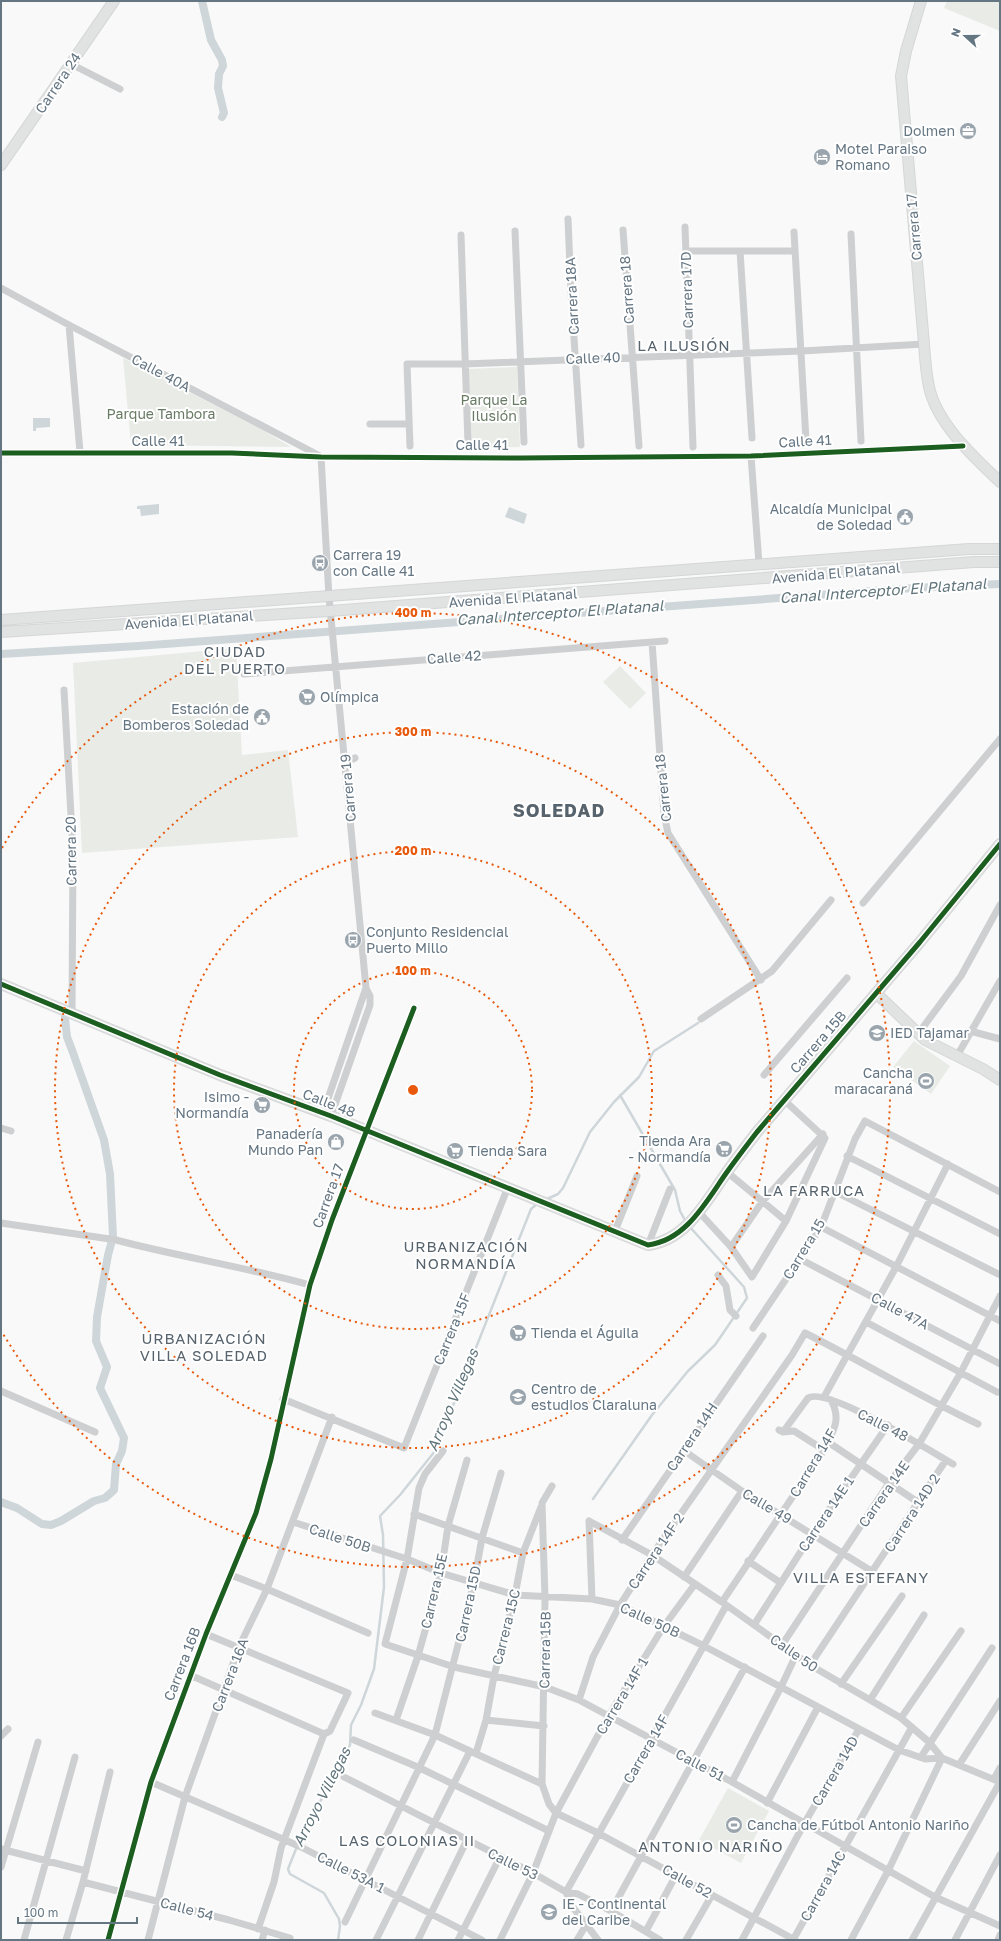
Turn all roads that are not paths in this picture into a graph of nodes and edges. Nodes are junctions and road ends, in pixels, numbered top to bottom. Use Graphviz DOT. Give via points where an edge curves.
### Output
graph roads {
  1 [pos="114,1"];
  2 [pos="921,1"];
  3 [pos="71,64"];
  4 [pos="120,89"];
  5 [pos="1,165"];
  6 [pos="568,219"];
  7 [pos="685,228"];
  8 [pos="623,230"];
  9 [pos="515,231"];
  10 [pos="794,232"];
  11 [pos="851,234"];
  12 [pos="461,235"];
  13 [pos="686,251"];
  14 [pos="740,251"];
  15 [pos="795,251"];
  16 [pos="1,288"];
  17 [pos="69,325"];
  18 [pos="924,344"];
  19 [pos="856,348"];
  20 [pos="802,351"];
  21 [pos="746,352"];
  22 [pos="688,354"];
  23 [pos="631,356"];
  24 [pos="576,358"];
  25 [pos="520,361"];
  26 [pos="464,364"];
  27 [pos="370,424"];
  28 [pos="409,424"];
  29 [pos="752,438"];
  30 [pos="806,440"];
  31 [pos="861,441"];
  32 [pos="524,442"];
  33 [pos="468,444"];
  34 [pos="581,445"];
  35 [pos="410,446"];
  36 [pos="639,446"];
  37 [pos="963,446"];
  38 [pos="693,447"];
  39 [pos="80,452"];
  40 [pos="1,453"];
  41 [pos="751,456"];
  42 [pos="321,457"];
  43 [pos="1000,482"];
  44 [pos="1000,549"];
  45 [pos="1000,562"];
  46 [pos="758,564"];
  47 [pos="329,597"];
  48 [pos="331,614"];
  49 [pos="1,620"];
  50 [pos="1,632"];
  51 [pos="665,641"];
  52 [pos="652,642"];
  53 [pos="336,666"];
  54 [pos="244,674"];
  55 [pos="64,690"];
  56 [pos="1000,739"];
  57 [pos="1000,844"];
  58 [pos="831,900"];
  59 [pos="863,902"];
  60 [pos="1000,905"];
  61 [pos="847,978"];
  62 [pos="761,980"];
  63 [pos="1000,981"];
  64 [pos="1,984"];
  65 [pos="876,993"];
  66 [pos="414,1008"];
  67 [pos="70,1011"];
  68 [pos="700,1019"];
  69 [pos="970,1031"];
  70 [pos="918,1034"];
  71 [pos="1000,1038"];
  72 [pos="957,1056"];
  73 [pos="764,1075"];
  74 [pos="1000,1080"];
  75 [pos="784,1100"];
  76 [pos="327,1114"];
  77 [pos="1,1128"];
  78 [pos="366,1130"];
  79 [pos="11,1131"];
  80 [pos="824,1136"];
  81 [pos="847,1156"];
  82 [pos="948,1164"];
  83 [pos="727,1172"];
  84 [pos="637,1176"];
  85 [pos="508,1187"];
  86 [pos="670,1189"];
  87 [pos="834,1191"];
  88 [pos="1000,1192"];
  89 [pos="930,1199"];
  90 [pos="762,1202"];
  91 [pos="699,1212"];
  92 [pos="786,1221"];
  93 [pos="1,1223"];
  94 [pos="821,1226"];
  95 [pos="615,1231"];
  96 [pos="913,1231"];
  97 [pos="1000,1234"];
  98 [pos="648,1245"];
  99 [pos="731,1247"];
  100 [pos="800,1259"];
  101 [pos="896,1267"];
  102 [pos="718,1275"];
  103 [pos="1000,1275"];
  104 [pos="310,1285"];
  105 [pos="1000,1296"];
  106 [pos="877,1299"];
  107 [pos="736,1316"];
  108 [pos="989,1316"];
  109 [pos="1000,1321"];
  110 [pos="866,1322"];
  111 [pos="753,1328"];
  112 [pos="763,1336"];
  113 [pos="972,1349"];
  114 [pos="848,1354"];
  115 [pos="1000,1364"];
  116 [pos="960,1374"];
  117 [pos="1,1391"];
  118 [pos="996,1392"];
  119 [pos="828,1398"];
  120 [pos="283,1399"];
  121 [pos="941,1407"];
  122 [pos="332,1417"];
  123 [pos="978,1424"];
  124 [pos="888,1425"];
  125 [pos="94,1432"];
  126 [pos="828,1442"];
  127 [pos="919,1444"];
  128 [pos="683,1450"];
  129 [pos="824,1450"];
  130 [pos="443,1451"];
  131 [pos="467,1460"];
  132 [pos="946,1460"];
  133 [pos="861,1463"];
  134 [pos="953,1464"];
  135 [pos="711,1470"];
  136 [pos="501,1473"];
  137 [pos="889,1483"];
  138 [pos="552,1486"];
  139 [pos="742,1491"];
  140 [pos="542,1503"];
  141 [pos="919,1503"];
  142 [pos="414,1514"];
  143 [pos="781,1514"];
  144 [pos="293,1522"];
  145 [pos="448,1526"];
  146 [pos="812,1534"];
  147 [pos="482,1538"];
  148 [pos="622,1540"];
  149 [pos="523,1553"];
  150 [pos="843,1553"];
  151 [pos="652,1555"];
  152 [pos="407,1559"];
  153 [pos="748,1561"];
  154 [pos="873,1572"];
  155 [pos="441,1573"];
  156 [pos="231,1575"];
  157 [pos="684,1577"];
  158 [pos="474,1582"];
  159 [pos="781,1583"];
  160 [pos="695,1584"];
  161 [pos="267,1589"];
  162 [pos="515,1595"];
  163 [pos="902,1596"];
  164 [pos="545,1598"];
  165 [pos="592,1599"];
  166 [pos="724,1604"];
  167 [pos="620,1605"];
  168 [pos="924,1615"];
  169 [pos="754,1625"];
  170 [pos="664,1626"];
  171 [pos="961,1631"];
  172 [pos="368,1633"];
  173 [pos="206,1634"];
  174 [pos="782,1645"];
  175 [pos="704,1646"];
  176 [pos="240,1647"];
  177 [pos="992,1648"];
  178 [pos="418,1656"];
  179 [pos="796,1656"];
  180 [pos="810,1665"];
  181 [pos="454,1667"];
  182 [pos="745,1667"];
  183 [pos="190,1675"];
  184 [pos="494,1676"];
  185 [pos="841,1684"];
  186 [pos="545,1687"];
  187 [pos="781,1687"];
  188 [pos="224,1690"];
  189 [pos="579,1700"];
  190 [pos="870,1700"];
  191 [pos="1000,1701"];
  192 [pos="818,1707"];
  193 [pos="376,1713"];
  194 [pos="609,1715"];
  195 [pos="901,1718"];
  196 [pos="396,1720"];
  197 [pos="486,1720"];
  198 [pos="544,1726"];
  199 [pos="912,1727"];
  200 [pos="8,1729"];
  201 [pos="859,1729"];
  202 [pos="324,1734"];
  203 [pos="436,1735"];
  204 [pos="1,1736"];
  205 [pos="651,1739"];
  206 [pos="354,1740"];
  207 [pos="38,1742"];
  208 [pos="929,1742"];
  209 [pos="899,1750"];
  210 [pos="473,1752"];
  211 [pos="75,1757"];
  212 [pos="921,1757"];
  213 [pos="942,1758"];
  214 [pos="692,1762"];
  215 [pos="959,1765"];
  216 [pos="420,1768"];
  217 [pos="1000,1768"];
  218 [pos="110,1772"];
  219 [pos="344,1777"];
  220 [pos="997,1780"];
  221 [pos="150,1782"];
  222 [pos="732,1782"];
  223 [pos="542,1784"];
  224 [pos="454,1785"];
  225 [pos="185,1797"];
  226 [pos="767,1803"];
  227 [pos="401,1805"];
  228 [pos="556,1813"];
  229 [pos="434,1823"];
  230 [pos="804,1824"];
  231 [pos="549,1831"];
  232 [pos="598,1832"];
  233 [pos="284,1839"];
  234 [pos="468,1840"];
  235 [pos="845,1846"];
  236 [pos="3,1850"];
  237 [pos="641,1855"];
  238 [pos="1000,1855"];
  239 [pos="500,1857"];
  240 [pos="46,1861"];
  241 [pos="1,1867"];
  242 [pos="888,1871"];
  243 [pos="86,1872"];
  244 [pos="533,1873"];
  245 [pos="676,1875"];
  246 [pos="366,1879"];
  247 [pos="83,1882"];
  248 [pos="121,1891"];
  249 [pos="566,1892"];
  250 [pos="712,1895"];
  251 [pos="398,1896"];
  252 [pos="935,1897"];
  253 [pos="159,1901"];
  254 [pos="611,1911"];
  255 [pos="430,1914"];
  256 [pos="969,1914"];
  257 [pos="754,1918"];
  258 [pos="345,1922"];
  259 [pos="586,1925"];
  260 [pos="1000,1926"];
  261 [pos="262,1929"];
  262 [pos="463,1930"];
  263 [pos="646,1931"];
  264 [pos="1000,1935"];
  265 [pos="290,1938"];
  266 [pos="24,1940"];
  267 [pos="66,1940"];
  268 [pos="108,1940"];
  269 [pos="148,1940"];
  270 [pos="262,1940"];
  271 [pos="376,1940"];
  272 [pos="418,1940"];
  273 [pos="458,1940"];
  274 [pos="482,1940"];
  275 [pos="500,1940"];
  276 [pos="577,1940"];
  277 [pos="598,1940"];
  278 [pos="660,1940"];
  279 [pos="686,1940"];
  280 [pos="742,1940"];
  281 [pos="794,1940"];
  282 [pos="851,1940"];
  283 [pos="912,1940"];
  284 [pos="955,1940"];
  285 [pos="998,1940"];
  1 -- 3 [label="main road, Carrera 24"];
  2 -- 18 [label="main road, Carrera 17" via="901,76"];
  3 -- 4 [label="street"];
  3 -- 5 [label="main road, Carrera 24"];
  6 -- 24 [label="street, Carrera 18A"];
  7 -- 13 [label="street, Carrera 17D"];
  8 -- 23 [label="street, Carrera 18"];
  9 -- 25 [label="street"];
  10 -- 15 [label="street"];
  11 -- 19 [label="street"];
  12 -- 26 [label="street"];
  13 -- 14 [label="street"];
  13 -- 22 [label="street, Carrera 17D"];
  14 -- 15 [label="street"];
  14 -- 21 [label="street"];
  15 -- 20 [label="street"];
  16 -- 17 [label="street, Calle 40A"];
  17 -- 39 [label="street"];
  17 -- 42 [label="street, Calle 40A"];
  18 -- 19 [label="street, Calle 40"];
  18 -- 37 [label="main road, Carrera 17" via="930,388 942,418"];
  19 -- 20 [label="street, Calle 40"];
  19 -- 31 [label="street"];
  20 -- 21 [label="street, Calle 40"];
  20 -- 30 [label="street"];
  21 -- 22 [label="street, Calle 40"];
  21 -- 29 [label="street"];
  22 -- 23 [label="street, Calle 40"];
  22 -- 38 [label="street, Carrera 17D"];
  23 -- 24 [label="street, Calle 40"];
  23 -- 36 [label="street, Carrera 18"];
  24 -- 25 [label="street, Calle 40"];
  24 -- 34 [label="street, Carrera 18A"];
  25 -- 26 [label="street, Calle 40"];
  25 -- 32 [label="street"];
  26 -- 28 [label="street, Calle 40" via="407,364"];
  26 -- 33 [label="street"];
  27 -- 28 [label="street"];
  28 -- 35 [label="street"];
  37 -- 41 [label="street, Calle 41"];
  37 -- 43 [label="main road"];
  39 -- 40 [label="street, Calle 41"];
  39 -- 42 [label="street, Calle 41" via="232,453"];
  41 -- 42 [label="street, Calle 41"];
  41 -- 46 [label="street"];
  42 -- 47 [label="street, Carrera 19"];
  44 -- 46 [label="main road, Avenida El Platanal"];
  45 -- 48 [label="main road, Avenida El Platanal" via="974,562"];
  46 -- 47 [label="main road, Avenida El Platanal"];
  47 -- 48 [label="street, Carrera 19"];
  47 -- 49 [label="main road, Avenida El Platanal"];
  48 -- 50 [label="main road, Avenida El Platanal"];
  48 -- 53 [label="street, Carrera 19"];
  51 -- 52 [label="street, Calle 42"];
  52 -- 53 [label="street, Calle 42"];
  52 -- 62 [label="street, Carrera 18" via="664,814 668,833"];
  53 -- 54 [label="street, Calle 42"];
  53 -- 76 [label="street, Carrera 19" via="366,997"];
  55 -- 67 [label="street, Carrera 20" via="73,851"];
  56 -- 59 [label="street"];
  57 -- 65 [label="main road, Carrera 15B"];
  58 -- 62 [label="street" via="772,971"];
  60 -- 70 [label="street" via="961,976"];
  61 -- 73 [label="street"];
  62 -- 68 [label="street"];
  63 -- 69 [label="street"];
  64 -- 67 [label="main road, Calle 48"];
  65 -- 70 [label="main road"];
  65 -- 75 [label="main road, Carrera 15B"];
  66 -- 78 [label="street, Carrera 17"];
  67 -- 76 [label="main road, Calle 48" via="220,1075"];
  69 -- 71 [label="street"];
  69 -- 72 [label="street"];
  70 -- 72 [label="main road"];
  72 -- 74 [label="main road"];
  75 -- 80 [label="street"];
  75 -- 83 [label="main road, Carrera 15B"];
  76 -- 78 [label="main road, Calle 48"];
  77 -- 79 [label="street"];
  78 -- 85 [label="main road, Calle 48"];
  78 -- 104 [label="street, Carrera 17"];
  80 -- 90 [label="street"];
  80 -- 92 [label="street"];
  81 -- 82 [label="street, Carrera 15" via="865,1122"];
  81 -- 87 [label="street, Carrera 15"];
  81 -- 89 [label="street"];
  82 -- 88 [label="street"];
  82 -- 89 [label="street"];
  83 -- 90 [label="street"];
  83 -- 91 [label="main road, Carrera 15B"];
  84 -- 95 [label="street"];
  85 -- 95 [label="main road, Calle 48" via="546,1200"];
  85 -- 122 [label="street, Carrera 15F" via="404,1448"];
  86 -- 98 [label="street"];
  87 -- 94 [label="street, Carrera 15"];
  87 -- 96 [label="street"];
  89 -- 96 [label="street"];
  89 -- 97 [label="street"];
  90 -- 92 [label="street"];
  90 -- 99 [label="street"];
  91 -- 98 [label="main road, Carrera 15B" via="688,1224 663,1242"];
  91 -- 99 [label="street"];
  92 -- 99 [label="street" via="752,1277"];
  93 -- 104 [label="street" via="113,1240 197,1260 268,1273"];
  94 -- 100 [label="street, Carrera 15"];
  94 -- 101 [label="street"];
  95 -- 98 [label="main road, Calle 48"];
  96 -- 101 [label="street"];
  96 -- 103 [label="street"];
  100 -- 106 [label="street, Calle 47A"];
  100 -- 111 [label="street, Carrera 15"];
  101 -- 106 [label="street"];
  101 -- 108 [label="street"];
  102 -- 107 [label="street" via="726,1286 730,1310"];
  104 -- 120 [label="street, Carrera 17"];
  105 -- 108 [label="street, Carrera 14E"];
  106 -- 110 [label="street"];
  106 -- 113 [label="street, Calle 47A"];
  108 -- 109 [label="street"];
  108 -- 113 [label="street, Carrera 14E"];
  110 -- 114 [label="street"];
  110 -- 116 [label="street"];
  112 -- 128 [label="street, Carrera 14H"];
  113 -- 115 [label="street, Calle 47A"];
  113 -- 116 [label="street, Carrera 14E"];
  114 -- 119 [label="street"];
  114 -- 121 [label="street"];
  114 -- 135 [label="street, Carrera 14F 2" via="805,1333"];
  116 -- 118 [label="street"];
  116 -- 121 [label="street, Carrera 14E"];
  117 -- 125 [label="street"];
  119 -- 124 [label="street, Calle 48"];
  119 -- 126 [label="street, Carrera 14F" via="837,1410"];
  119 -- 129 [label="street, Calle 48" via="810,1396 781,1431 795,1432"];
  120 -- 122 [label="street"];
  120 -- 156 [label="street, Carrera 16B" via="271,1459 256,1513"];
  121 -- 123 [label="street"];
  121 -- 127 [label="street, Carrera 14E"];
  122 -- 144 [label="street, Carrera 16A"];
  124 -- 127 [label="street, Calle 48"];
  124 -- 133 [label="street, Carrera 14E 1"];
  126 -- 129 [label="street, Carrera 14F"];
  126 -- 133 [label="street"];
  127 -- 132 [label="street, Calle 48"];
  127 -- 137 [label="street, Carrera 14E"];
  128 -- 135 [label="street, Calle 49"];
  128 -- 148 [label="street, Carrera 14H"];
  129 -- 143 [label="street, Carrera 14F"];
  130 -- 142 [label="street" via="425,1474 419,1488"];
  131 -- 145 [label="street, Carrera 15E"];
  132 -- 134 [label="street, Calle 48"];
  132 -- 141 [label="street, Carrera 14D 2"];
  133 -- 137 [label="street"];
  133 -- 146 [label="street, Carrera 14E 1"];
  135 -- 139 [label="street, Calle 49"];
  135 -- 151 [label="street, Carrera 14F 2"];
  136 -- 147 [label="street, Carrera 15D"];
  137 -- 141 [label="street"];
  137 -- 150 [label="street, Carrera 14E"];
  138 -- 140 [label="street"];
  139 -- 143 [label="street, Calle 49"];
  139 -- 157 [label="street"];
  140 -- 149 [label="street, Carrera 15C"];
  140 -- 164 [label="street, Carrera 15B"];
  141 -- 154 [label="street, Carrera 14D 2"];
  142 -- 145 [label="street"];
  142 -- 152 [label="street"];
  143 -- 146 [label="street, Calle 49"];
  143 -- 153 [label="street, Carrera 14F"];
  144 -- 152 [label="street, Calle 50B"];
  144 -- 161 [label="street, Carrera 16A"];
  145 -- 147 [label="street"];
  145 -- 155 [label="street, Carrera 15E"];
  146 -- 150 [label="street, Calle 49"];
  146 -- 159 [label="street, Carrera 14E 1"];
  147 -- 149 [label="street"];
  147 -- 158 [label="street, Carrera 15D"];
  148 -- 151 [label="street, Calle 50"];
  148 -- 165 [label="street, Calle 50" via="589,1521"];
  149 -- 162 [label="street, Carrera 15C"];
  150 -- 154 [label="street, Calle 49"];
  150 -- 174 [label="street, Carrera 14E"];
  151 -- 157 [label="street, Calle 50"];
  151 -- 167 [label="street, Carrera 14F 2"];
  152 -- 155 [label="street, Calle 50B"];
  152 -- 178 [label="street, Calle 51" via="384,1644"];
  153 -- 159 [label="street"];
  153 -- 166 [label="street, Carrera 14F"];
  154 -- 180 [label="street, Carrera 14D 2"];
  155 -- 158 [label="street, Calle 50B"];
  155 -- 178 [label="street, Carrera 15E"];
  156 -- 161 [label="street"];
  156 -- 173 [label="street, Carrera 16B"];
  157 -- 160 [label="street, Calle 50"];
  158 -- 162 [label="street, Calle 50B"];
  158 -- 181 [label="street, Carrera 15D"];
  159 -- 169 [label="street, Carrera 14E 1"];
  160 -- 166 [label="street, Calle 50"];
  160 -- 170 [label="street, Carrera 14F 1"];
  161 -- 172 [label="street"];
  161 -- 176 [label="street, Carrera 16A"];
  162 -- 164 [label="street, Calle 50B"];
  162 -- 184 [label="street, Carrera 15C"];
  163 -- 185 [label="street"];
  164 -- 165 [label="street, Calle 50B"];
  164 -- 186 [label="street, Carrera 15B"];
  165 -- 167 [label="street, Calle 50B"];
  166 -- 169 [label="street, Calle 50"];
  166 -- 175 [label="street, Carrera 14F"];
  167 -- 170 [label="street, Calle 50B"];
  167 -- 189 [label="street, Carrera 14F 2" via="593,1657"];
  168 -- 190 [label="street"];
  169 -- 174 [label="street, Calle 50"];
  170 -- 175 [label="street, Calle 50B"];
  170 -- 194 [label="street, Carrera 14F 1"];
  171 -- 195 [label="street"];
  173 -- 176 [label="street"];
  173 -- 183 [label="street, Carrera 16B"];
  174 -- 179 [label="street, Calle 50"];
  175 -- 182 [label="street, Calle 50B"];
  175 -- 205 [label="street, Carrera 14F"];
  176 -- 188 [label="street, Carrera 16A"];
  176 -- 202 [label="street" via="348,1693 330,1731"];
  177 -- 208 [label="street"];
  178 -- 181 [label="street, Calle 51"];
  178 -- 196 [label="street, Carrera 15E"];
  179 -- 180 [label="street, Calle 50"];
  179 -- 187 [label="street"];
  180 -- 185 [label="street, Calle 50"];
  181 -- 184 [label="street, Calle 51"];
  181 -- 203 [label="street, Carrera 15D"];
  182 -- 187 [label="street, Calle 50B"];
  182 -- 214 [label="street"];
  183 -- 188 [label="street"];
  183 -- 221 [label="street, Carrera 16B"];
  184 -- 186 [label="street, Calle 51"];
  184 -- 197 [label="street, Carrera 15C"];
  185 -- 190 [label="street, Calle 50"];
  186 -- 189 [label="street, Calle 51"];
  186 -- 198 [label="street, Carrera 15B"];
  187 -- 192 [label="street, Calle 50B"];
  187 -- 222 [label="street"];
  188 -- 202 [label="street"];
  188 -- 225 [label="street, Carrera 16A"];
  189 -- 194 [label="street, Calle 51"];
  190 -- 195 [label="street, Calle 50"];
  191 -- 215 [label="street"];
  192 -- 201 [label="street, Calle 50B"];
  192 -- 226 [label="street"];
  193 -- 196 [label="street"];
  194 -- 205 [label="street, Calle 51"];
  194 -- 228 [label="street, Carrera 14F 1"];
  195 -- 199 [label="street, Calle 50"];
  196 -- 203 [label="street"];
  197 -- 198 [label="street"];
  197 -- 210 [label="street, Carrera 15C"];
  198 -- 223 [label="street, Carrera 15B"];
  199 -- 208 [label="street, Calle 50"];
  199 -- 209 [label="street, Carrera 14C"];
  200 -- 204 [label="street"];
  201 -- 209 [label="street, Calle 50B"];
  201 -- 230 [label="street, Carrera 14D"];
  202 -- 233 [label="street"];
  203 -- 210 [label="street"];
  203 -- 216 [label="street"];
  205 -- 214 [label="street, Calle 51"];
  205 -- 232 [label="street, Carrera 14F"];
  206 -- 216 [label="street"];
  207 -- 236 [label="street"];
  208 -- 212 [label="street"];
  208 -- 213 [label="street, Calle 50"];
  209 -- 212 [label="street, Calle 50B"];
  209 -- 235 [label="street, Carrera 14C"];
  210 -- 223 [label="street"];
  210 -- 224 [label="street"];
  211 -- 240 [label="street"];
  212 -- 213 [label="street, Calle 50B"];
  213 -- 215 [label="street, Calle 50"];
  213 -- 242 [label="street"];
  214 -- 222 [label="street, Calle 51"];
  214 -- 237 [label="street"];
  215 -- 220 [label="street, Calle 50"];
  216 -- 224 [label="street"];
  216 -- 227 [label="street"];
  217 -- 220 [label="street"];
  218 -- 243 [label="street"];
  219 -- 227 [label="street, Calle 53"];
  220 -- 252 [label="street"];
  221 -- 225 [label="street, Calle 53A 1"];
  221 -- 248 [label="street, Carrera 16B"];
  222 -- 226 [label="street, Calle 51"];
  223 -- 228 [label="street, Carrera 15B" via="549,1804"];
  224 -- 229 [label="street"];
  224 -- 231 [label="street"];
  225 -- 233 [label="street, Calle 53A 1"];
  225 -- 253 [label="street, Carrera 16A"];
  226 -- 230 [label="street, Calle 51"];
  227 -- 229 [label="street, Calle 53"];
  227 -- 246 [label="street"];
  228 -- 231 [label="street"];
  228 -- 232 [label="street, Calle 52"];
  229 -- 234 [label="street, Calle 53"];
  229 -- 251 [label="street"];
  230 -- 235 [label="street, Calle 51"];
  230 -- 257 [label="street, Carrera 14D"];
  231 -- 244 [label="street"];
  232 -- 237 [label="street, Calle 52"];
  232 -- 249 [label="street, Carrera 14F"];
  233 -- 246 [label="street, Calle 53A 1"];
  233 -- 261 [label="street"];
  234 -- 239 [label="street, Calle 53"];
  234 -- 255 [label="street"];
  235 -- 242 [label="street, Calle 51"];
  235 -- 281 [label="street, Carrera 14C"];
  236 -- 240 [label="street"];
  236 -- 241 [label="street"];
  237 -- 245 [label="street, Calle 52"];
  237 -- 254 [label="street"];
  238 -- 256 [label="street"];
  239 -- 244 [label="street, Calle 53"];
  239 -- 262 [label="street"];
  240 -- 243 [label="street"];
  240 -- 266 [label="street"];
  242 -- 252 [label="street, Calle 51"];
  242 -- 282 [label="street"];
  243 -- 247 [label="street"];
  244 -- 249 [label="street, Calle 53"];
  244 -- 275 [label="street"];
  245 -- 250 [label="street, Calle 52"];
  245 -- 263 [label="street"];
  246 -- 251 [label="street, Calle 53A 1"];
  246 -- 258 [label="street"];
  247 -- 248 [label="street, Calle 54"];
  247 -- 267 [label="street"];
  248 -- 253 [label="street, Calle 54"];
  248 -- 268 [label="street, Carrera 16B"];
  249 -- 254 [label="street, Calle 53" via="578,1894"];
  249 -- 259 [label="street" via="572,1906"];
  250 -- 257 [label="street, Calle 52"];
  250 -- 279 [label="street"];
  251 -- 255 [label="street, Calle 53A 1"];
  251 -- 271 [label="street"];
  252 -- 256 [label="street, Calle 51"];
  252 -- 283 [label="street"];
  253 -- 261 [label="street, Calle 54"];
  253 -- 269 [label="street, Carrera 16A"];
  254 -- 263 [label="street, Calle 53"];
  255 -- 262 [label="street, Calle 53A 1"];
  255 -- 272 [label="street"];
  256 -- 260 [label="street, Calle 51"];
  256 -- 284 [label="street"];
  257 -- 280 [label="street, Carrera 14D"];
  257 -- 281 [label="street, Calle 52"];
  259 -- 276 [label="street"];
  259 -- 277 [label="street"];
  261 -- 265 [label="street, Calle 54"];
  261 -- 270 [label="street"];
  262 -- 273 [label="street"];
  262 -- 274 [label="street, Calle 53A 1"];
  263 -- 278 [label="street, Calle 53"];
  264 -- 285 [label="street"];
}
